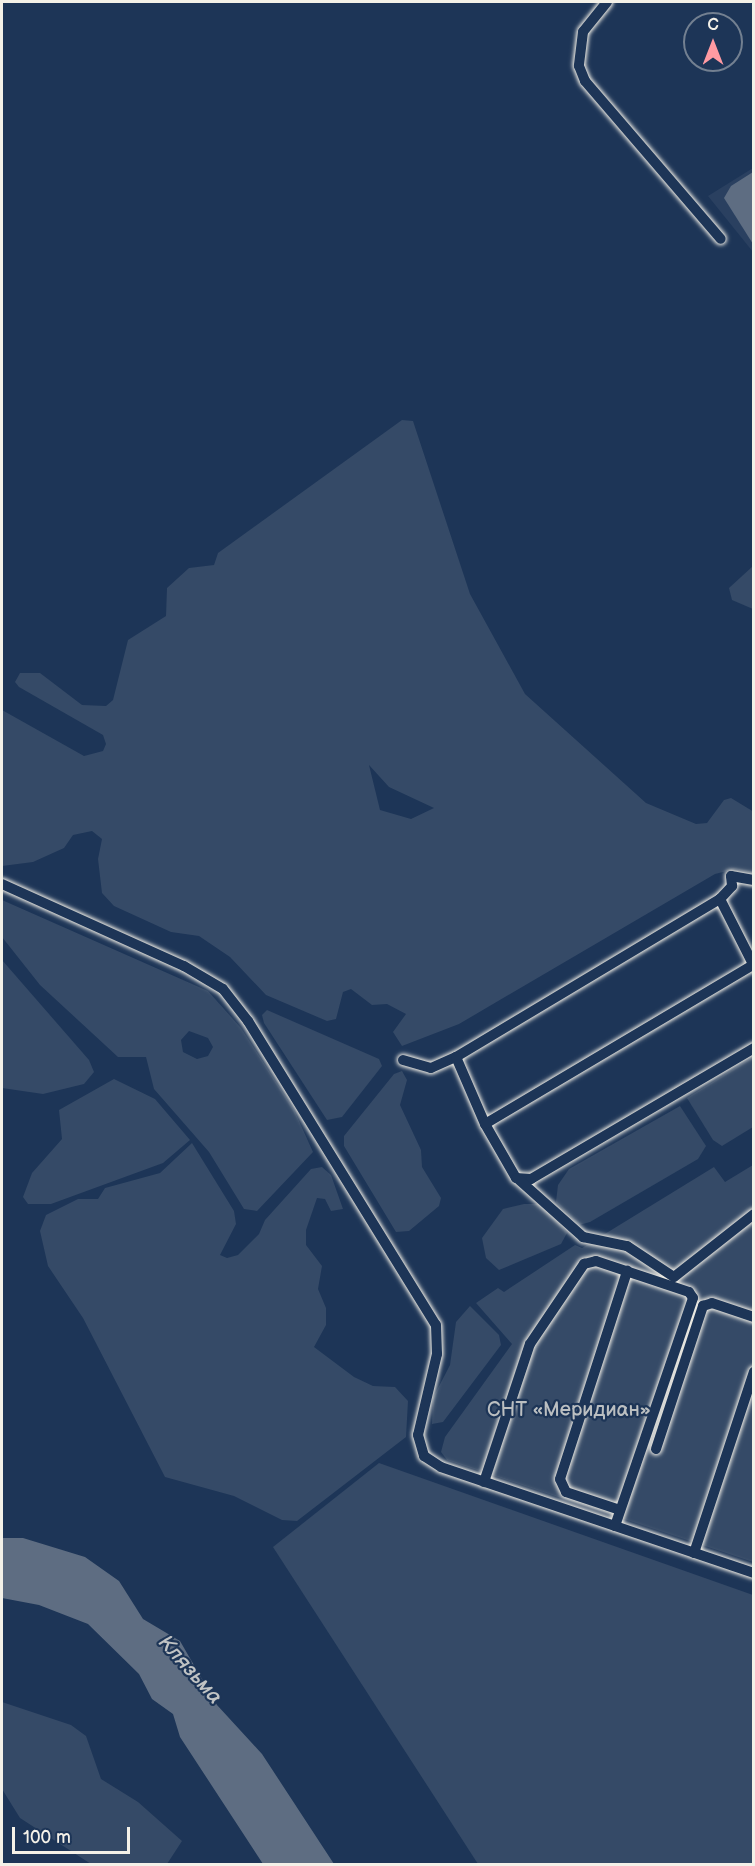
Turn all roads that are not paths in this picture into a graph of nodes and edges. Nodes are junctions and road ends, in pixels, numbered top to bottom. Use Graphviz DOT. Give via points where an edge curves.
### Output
graph roads {
  1 [pos="607,2"];
  2 [pos="721,239"];
  3 [pos="753,880"];
  4 [pos="2,884"];
  5 [pos="720,899"];
  6 [pos="753,965"];
  7 [pos="753,1048"];
  8 [pos="456,1057"];
  9 [pos="403,1060"];
  10 [pos="485,1124"];
  11 [pos="516,1178"];
  12 [pos="753,1214"];
  13 [pos="627,1271"];
  14 [pos="753,1317"];
  15 [pos="753,1372"];
  16 [pos="656,1449"];
  17 [pos="484,1482"];
  18 [pos="620,1510"];
  19 [pos="615,1526"];
  20 [pos="694,1553"];
  21 [pos="753,1573"];
  1 -- 2 [label="street" via="583,32 579,66 585,81"];
  3 -- 5 [label="street" via="731,876 732,886"];
  4 -- 17 [label="street" via="224,988 436,1325 437,1354 418,1435 424,1456 441,1467"];
  5 -- 6 [label="street"];
  5 -- 8 [label="street"];
  6 -- 10 [label="street"];
  7 -- 11 [label="street" via="531,1179"];
  8 -- 9 [label="street" via="431,1068"];
  8 -- 10 [label="street"];
  10 -- 11 [label="street"];
  11 -- 12 [label="street" via="584,1237 627,1246 662,1274 674,1277"];
  13 -- 17 [label="street" via="596,1261 584,1264 535,1334"];
  13 -- 18 [label="street" via="560,1479 566,1492"];
  13 -- 18 [label="street" via="689,1292 693,1298"];
  14 -- 16 [label="street" via="712,1303 703,1306"];
  15 -- 20 [label="street"];
  17 -- 19 [label="street"];
  18 -- 19 [label="street"];
  19 -- 20 [label="street"];
  20 -- 21 [label="street"];
}
